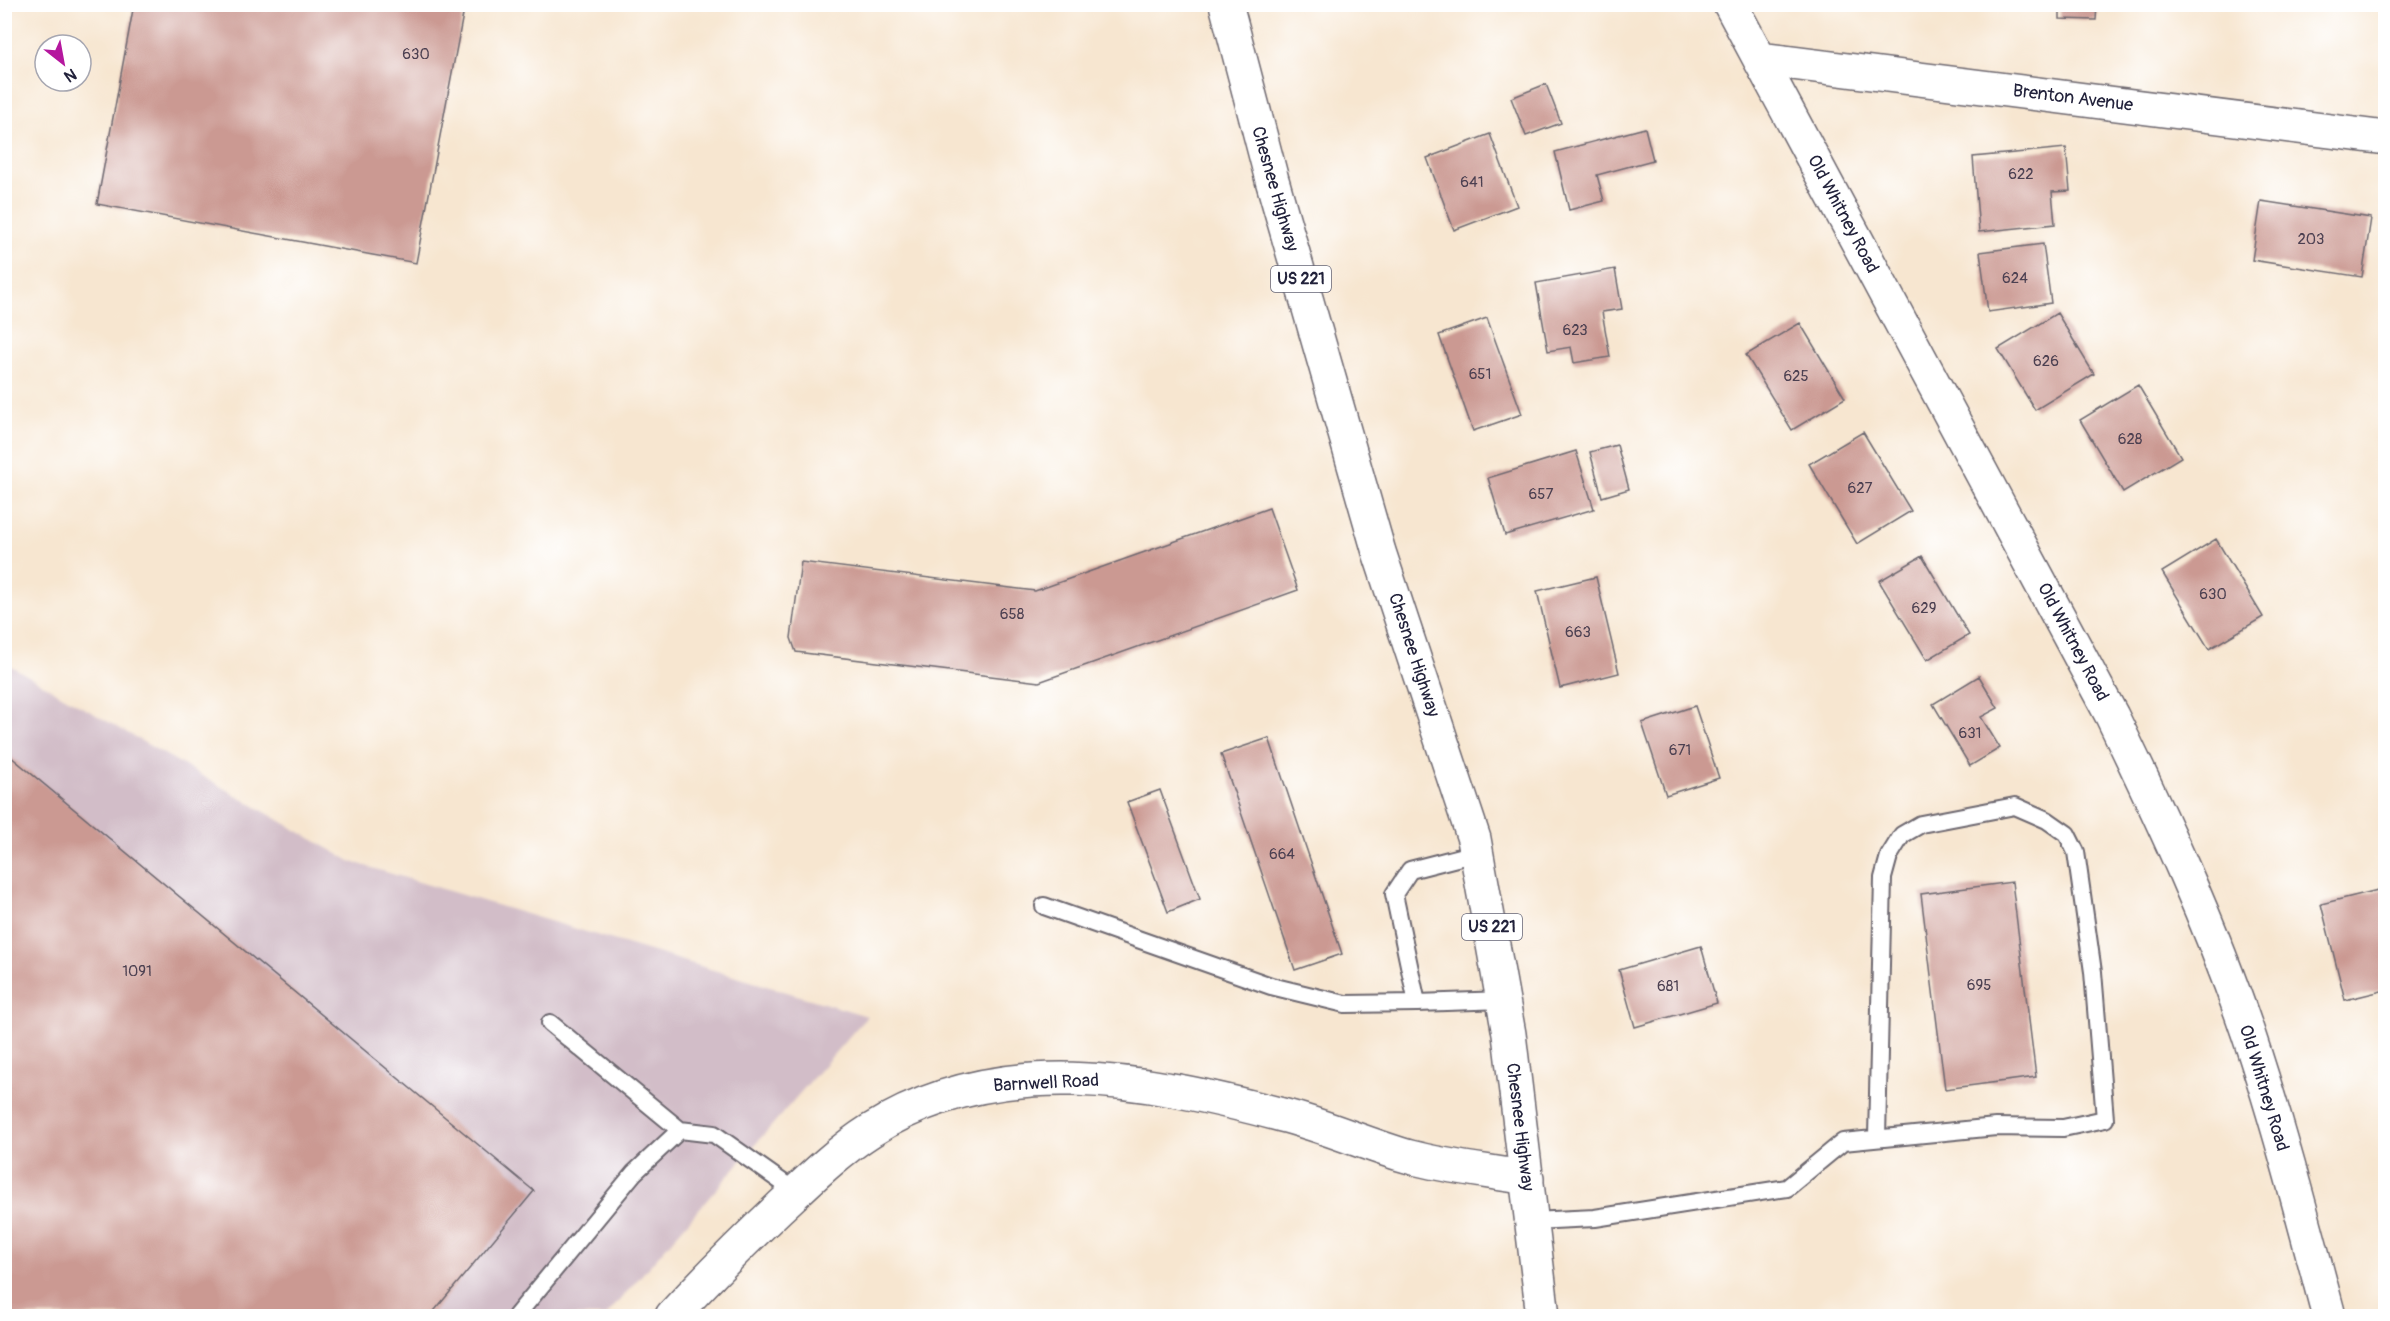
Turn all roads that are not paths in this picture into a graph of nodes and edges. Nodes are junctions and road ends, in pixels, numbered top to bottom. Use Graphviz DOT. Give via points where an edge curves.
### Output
graph roads {
  1 [pos="1226,4"];
  2 [pos="1731,4"];
  3 [pos="1760,59"];
  4 [pos="2385,138"];
  5 [pos="1476,853"];
  6 [pos="1044,906"];
  7 [pos="1504,1000"];
  8 [pos="1417,1003"];
  9 [pos="550,1023"];
  10 [pos="680,1130"];
  11 [pos="1877,1137"];
  12 [pos="1527,1178"];
  13 [pos="796,1192"];
  14 [pos="1532,1221"];
  15 [pos="516,1317"];
  16 [pos="672,1317"];
  17 [pos="1543,1317"];
  18 [pos="2329,1317"];
  1 -- 5 [label="street, Chesnee Highway / US 221" via="1272,180 1379,552"];
  2 -- 3 [label="street, Old Whitney Road"];
  3 -- 4 [label="street, Brenton Avenue"];
  3 -- 18 [label="street, Old Whitney Road" via="2112,716 2164,822 2248,1032 2282,1140"];
  5 -- 7 [label="street, Chesnee Highway / US 221"];
  5 -- 8 [label="lane" via="1410,870 1394,894"];
  6 -- 8 [label="lane" via="1270,986 1346,1004"];
  7 -- 8 [label="lane"];
  7 -- 12 [label="street, Chesnee Highway / US 221"];
  9 -- 10 [label="lane"];
  10 -- 13 [label="lane" via="714,1134"];
  10 -- 15 [label="lane" via="634,1173"];
  11 -- 11 [label="lane" via="1996,1127 2063,1128 2104,1119 2092,972 2076,852 2067,834 2047,820 2015,806 1921,824 1902,835 1889,856 1882,878 1880,922"];
  11 -- 14 [label="lane" via="1843,1142 1787,1188 1594,1218"];
  12 -- 13 [label="street, Barnwell Road" via="1411,1157 1284,1115 1153,1085 1064,1078 975,1088 938,1098 870,1131"];
  12 -- 14 [label="street, Chesnee Highway / US 221"];
  13 -- 16 [label="street, Barnwell Road" via="713,1271"];
  14 -- 17 [label="street, Chesnee Highway / US 221"];
}
